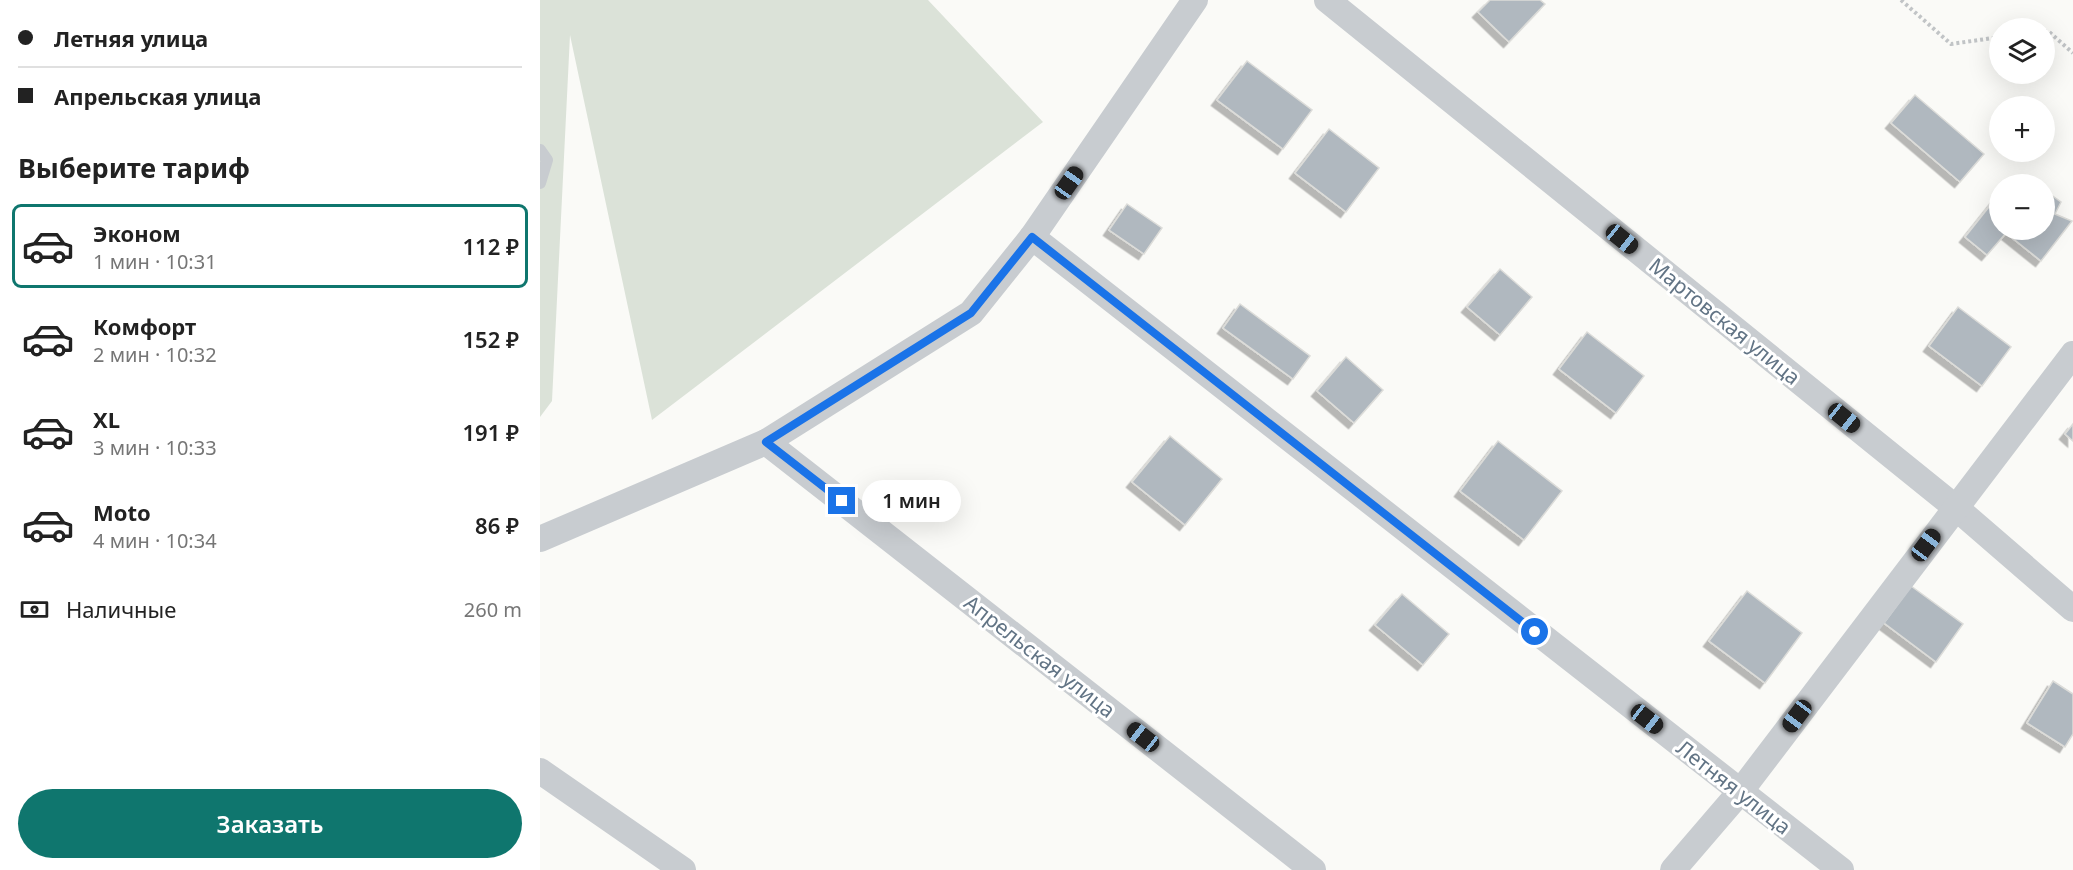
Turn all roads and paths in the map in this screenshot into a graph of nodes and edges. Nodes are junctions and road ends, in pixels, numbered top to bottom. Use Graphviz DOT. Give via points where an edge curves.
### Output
graph roads {
  1 [pos="1195,0"];
  2 [pos="1327,0"];
  3 [pos="1901,0"];
  4 [pos="2055,37"];
  5 [pos="1989,39"];
  6 [pos="2073,53"];
  7 [pos="540,150"];
  8 [pos="540,183"];
  9 [pos="1032,237"];
  10 [pos="2073,354"];
  11 [pos="766,442"];
  12 [pos="1955,507"];
  13 [pos="540,539"];
  14 [pos="2073,609"];
  15 [pos="540,771"];
  16 [pos="1740,792"];
  17 [pos="683,870"];
  18 [pos="1313,870"];
  19 [pos="1673,870"];
  20 [pos="1841,870"];
  1 -- 9 [label="street"];
  2 -- 12 [label="street, Мартовская улица"];
  3 -- 5 [label="path" via="1952,44"];
  4 -- 6 [label="path"];
  7 -- 8 [label="lane" via="547,160"];
  9 -- 11 [label="street" via="971,313"];
  9 -- 16 [label="street, Летняя улица"];
  10 -- 12 [label="street"];
  11 -- 13 [label="street"];
  11 -- 18 [label="street, Апрельская улица"];
  12 -- 14 [label="street, Мартовская улица"];
  12 -- 16 [label="street"];
  15 -- 17 [label="street"];
  16 -- 19 [label="street"];
  16 -- 20 [label="street, Летняя улица"];
}
